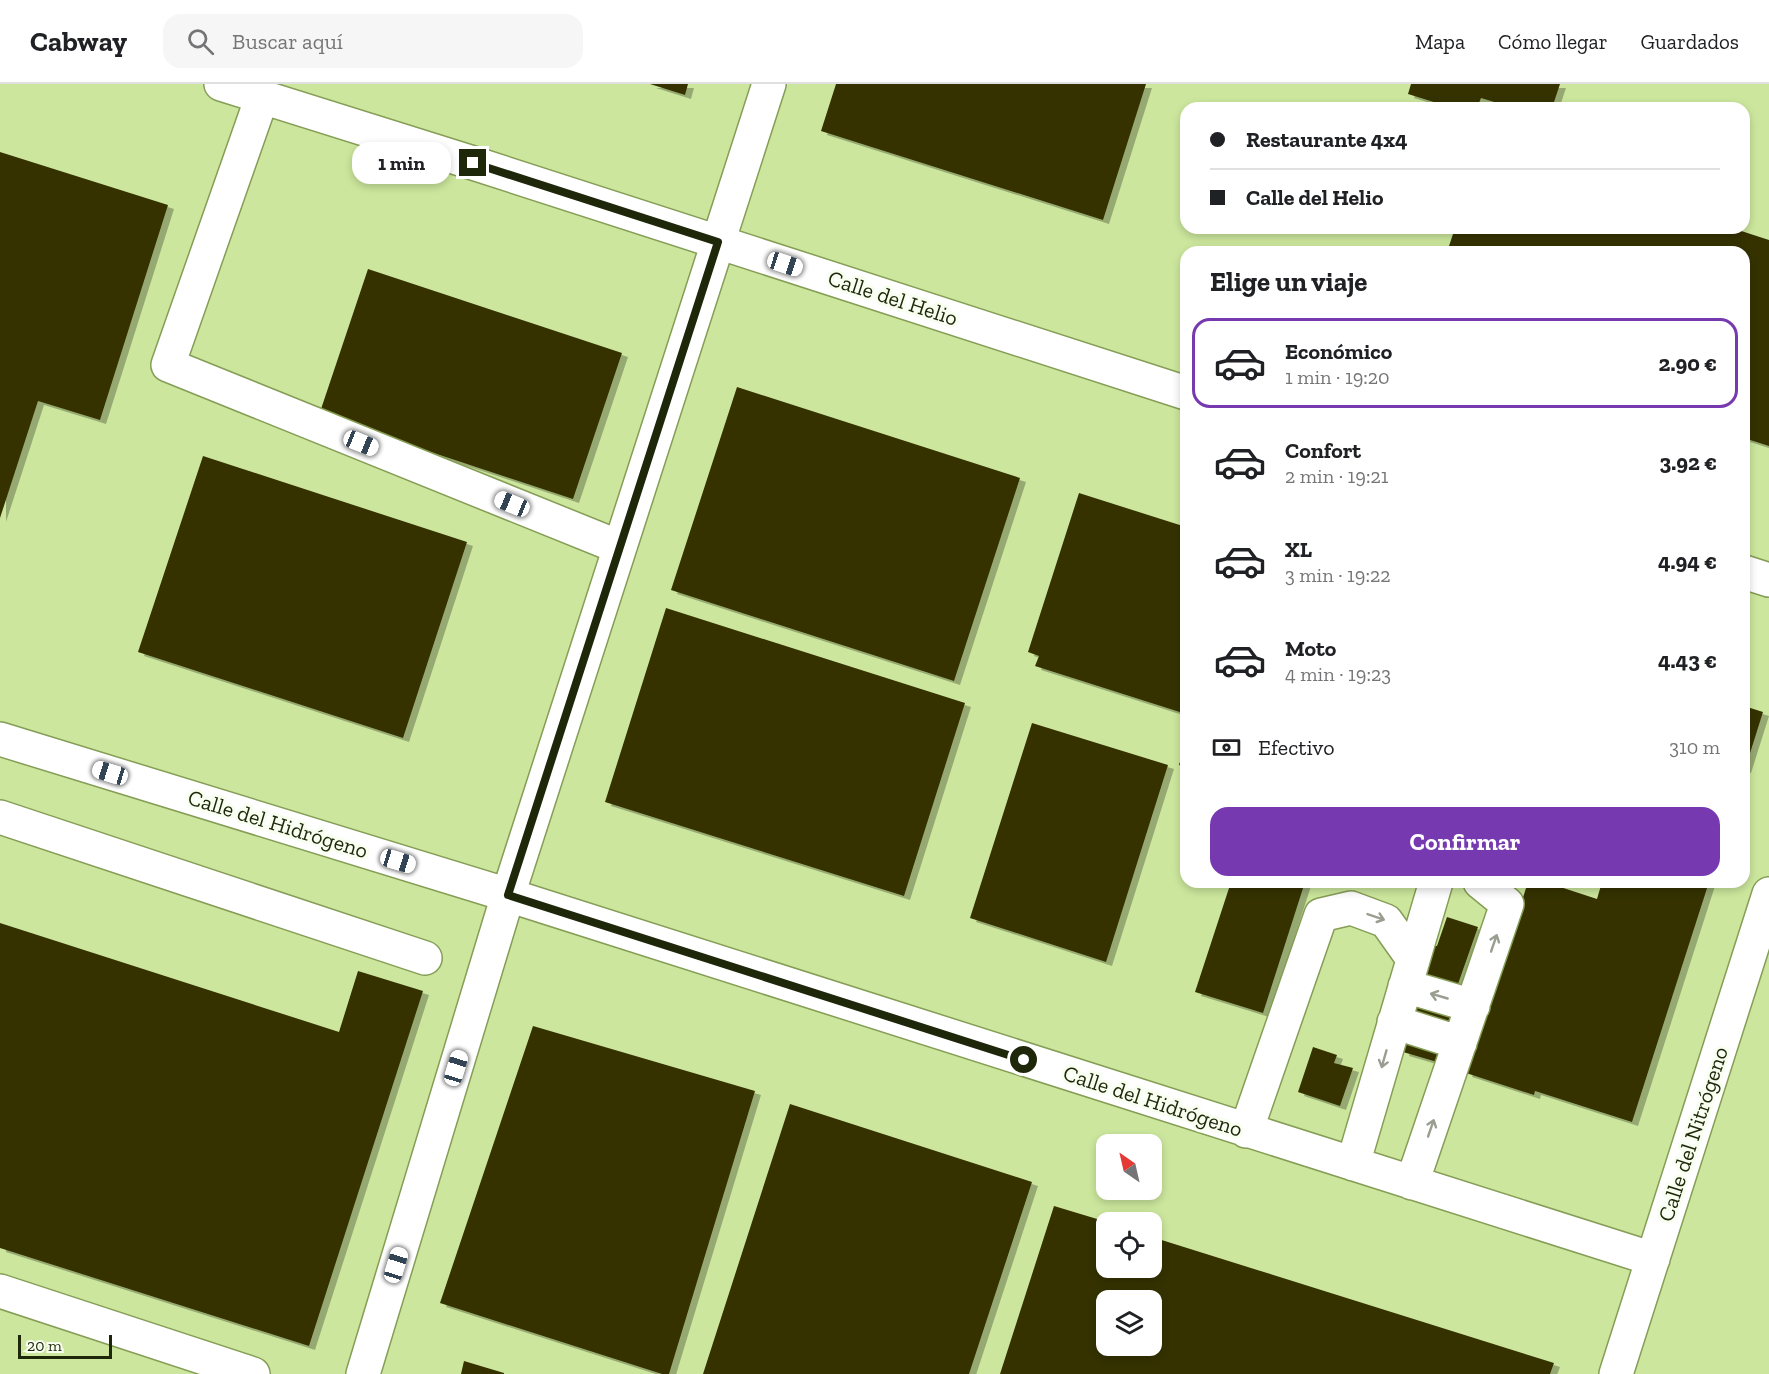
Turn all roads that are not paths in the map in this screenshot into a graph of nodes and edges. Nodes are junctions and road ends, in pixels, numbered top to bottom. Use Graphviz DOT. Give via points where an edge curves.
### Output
graph roads {
  1 [pos="221,84"];
  2 [pos="769,84"];
  3 [pos="262,97"];
  4 [pos="718,242"];
  5 [pos="1180,391"];
  6 [pos="620,547"];
  7 [pos="1750,574"];
  8 [pos="1769,580"];
  9 [pos="0,739"];
  10 [pos="0,817"];
  11 [pos="1434,888"];
  12 [pos="1487,888"];
  13 [pos="1769,894"];
  14 [pos="508,895"];
  15 [pos="425,958"];
  16 [pos="1409,973"];
  17 [pos="1473,1006"];
  18 [pos="1395,1022"];
  19 [pos="1460,1043"];
  20 [pos="1246,1131"];
  21 [pos="1353,1164"];
  22 [pos="1412,1184"];
  23 [pos="1653,1259"];
  24 [pos="0,1291"];
  25 [pos="253,1374"];
  26 [pos="363,1374"];
  27 [pos="1616,1374"];
  1 -- 3 [label="street, Calle del Helio"];
  2 -- 4 [label="street"];
  3 -- 4 [label="street, Calle del Helio"];
  3 -- 6 [label="street" via="168,365"];
  4 -- 5 [label="street, Calle del Helio"];
  4 -- 6 [label="street"];
  6 -- 14 [label="street"];
  7 -- 8 [label="street"];
  9 -- 14 [label="street, Calle del Hidrógeno"];
  10 -- 15 [label="street"];
  11 -- 16 [label="street"];
  17 -- 12 [label="street, one-way" via="1507,904"];
  13 -- 23 [label="street, Calle del Nitrógeno"];
  14 -- 20 [label="street, Calle del Hidrógeno"];
  14 -- 26 [label="street"];
  17 -- 16 [label="street, one-way"];
  16 -- 18 [label="street"];
  20 -- 16 [label="street, one-way" via="1321,915 1350,908 1386,921"];
  17 -- 19 [label="street"];
  18 -- 19 [label="street"];
  18 -- 21 [label="street, one-way"];
  22 -- 19 [label="street, one-way"];
  20 -- 21 [label="street, Calle del Hidrógeno"];
  21 -- 22 [label="street, Calle del Hidrógeno"];
  22 -- 23 [label="street, Calle del Hidrógeno"];
  23 -- 27 [label="street, Calle del Nitrógeno"];
  24 -- 25 [label="street"];
}
